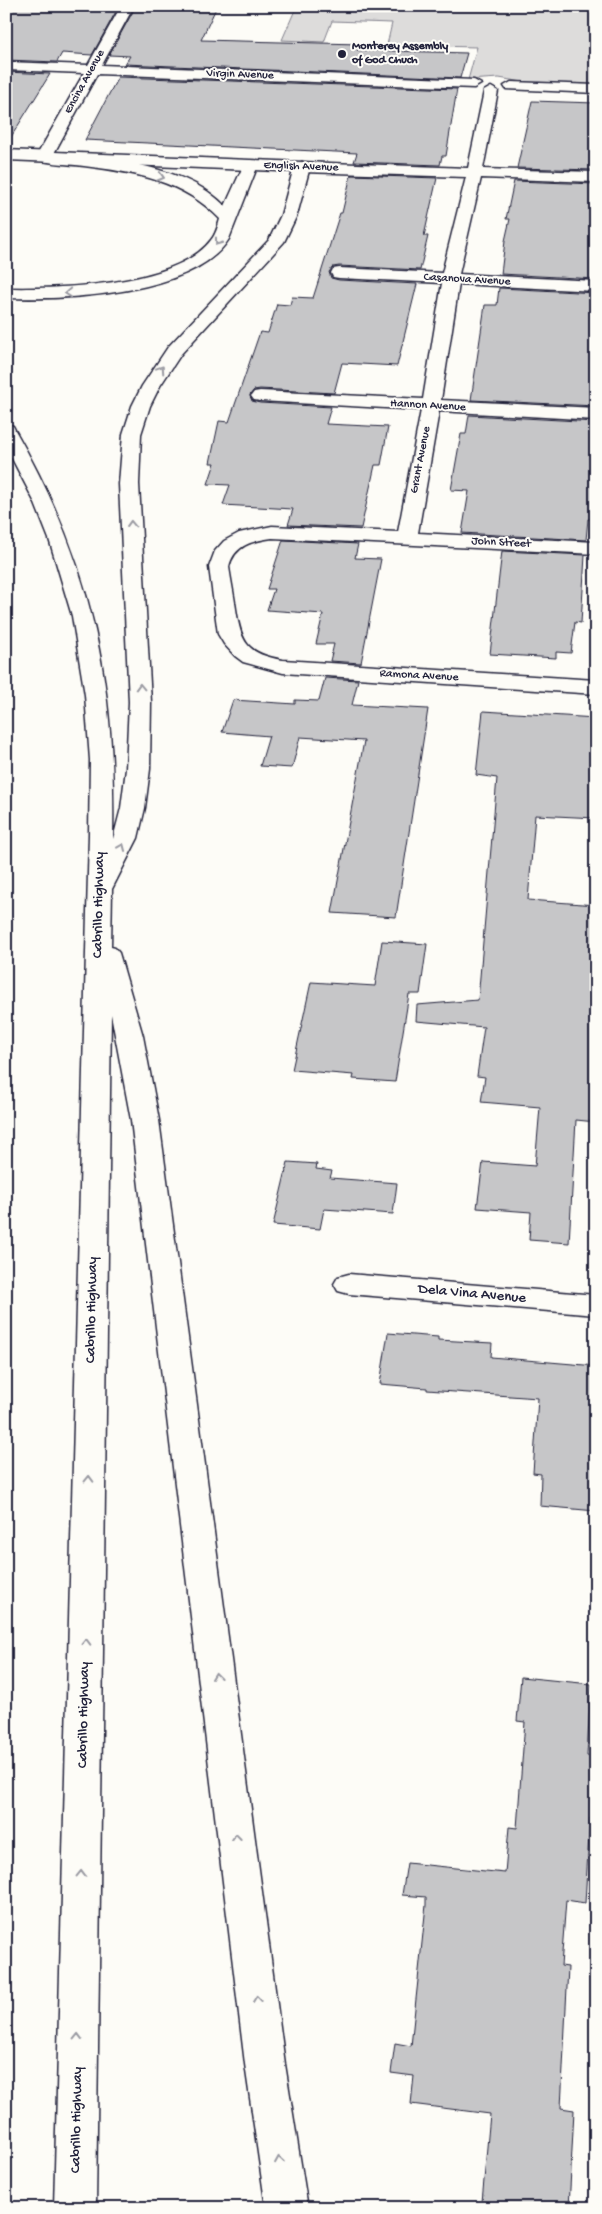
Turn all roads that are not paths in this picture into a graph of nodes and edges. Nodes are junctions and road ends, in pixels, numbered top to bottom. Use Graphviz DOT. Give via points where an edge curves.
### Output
graph roads {
  1 [pos="128,6"];
  2 [pos="6,66"];
  3 [pos="92,69"];
  4 [pos="474,84"];
  5 [pos="511,86"];
  6 [pos="596,89"];
  7 [pos="491,91"];
  8 [pos="6,156"];
  9 [pos="44,158"];
  10 [pos="250,165"];
  11 [pos="302,167"];
  12 [pos="475,172"];
  13 [pos="596,177"];
  14 [pos="228,218"];
  15 [pos="339,274"];
  16 [pos="451,279"];
  17 [pos="596,286"];
  18 [pos="6,293"];
  19 [pos="260,396"];
  20 [pos="431,406"];
  21 [pos="596,414"];
  22 [pos="6,430"];
  23 [pos="407,538"];
  24 [pos="596,548"];
  25 [pos="596,687"];
  26 [pos="100,890"];
  27 [pos="99,933"];
  28 [pos="349,1284"];
  29 [pos="596,1304"];
  30 [pos="75,2208"];
  31 [pos="286,2208"];
  1 -- 3 [label="main road, Encina Avenue"];
  2 -- 3 [label="main road, Virgin Avenue"];
  3 -- 4 [label="main road, Virgin Avenue"];
  3 -- 9 [label="main road, Encina Avenue"];
  4 -- 5 [label="main road" via="497,80"];
  4 -- 7 [label="main road" via="476,88"];
  5 -- 6 [label="main road"];
  5 -- 7 [label="main road"];
  7 -- 12 [label="main road, Grant Avenue"];
  8 -- 9 [label="main road, English Avenue"];
  9 -- 10 [label="main road, English Avenue"];
  9 -- 14 [label="main road, one-way" via="118,167 168,179 204,196"];
  10 -- 11 [label="main road, English Avenue"];
  10 -- 14 [label="main road"];
  11 -- 12 [label="main road, English Avenue"];
  26 -- 11 [label="main road, one-way" via="126,838 138,769 140,702 129,453 134,427 157,373 193,327 275,243 286,224"];
  12 -- 13 [label="main road, English Avenue"];
  12 -- 16 [label="main road, Grant Avenue" via="450,270"];
  14 -- 18 [label="main road, one-way" via="225,232 216,246 178,271 80,293"];
  15 -- 16 [label="main road, Casanova Avenue"];
  16 -- 17 [label="main road, Casanova Avenue"];
  16 -- 20 [label="main road, Grant Avenue"];
  19 -- 20 [label="main road, Hannon Avenue"];
  20 -- 21 [label="main road, Hannon Avenue"];
  20 -- 23 [label="main road, Grant Avenue"];
  22 -- 26 [label="main road, Cabrillo Highway" via="54,523 73,578 88,638 100,736"];
  23 -- 24 [label="main road, John Street"];
  23 -- 25 [label="main road, Ramona Avenue" via="288,531 256,534 234,543 220,558 219,567 232,641 244,654 272,665 305,670"];
  26 -- 27 [label="main road, Cabrillo Highway"];
  30 -- 27 [label="main road, Cabrillo Highway, one-way"];
  31 -- 27 [label="main road, one-way" via="141,1091 129,1030"];
  28 -- 29 [label="main road, Dela Vina Avenue"];
}
